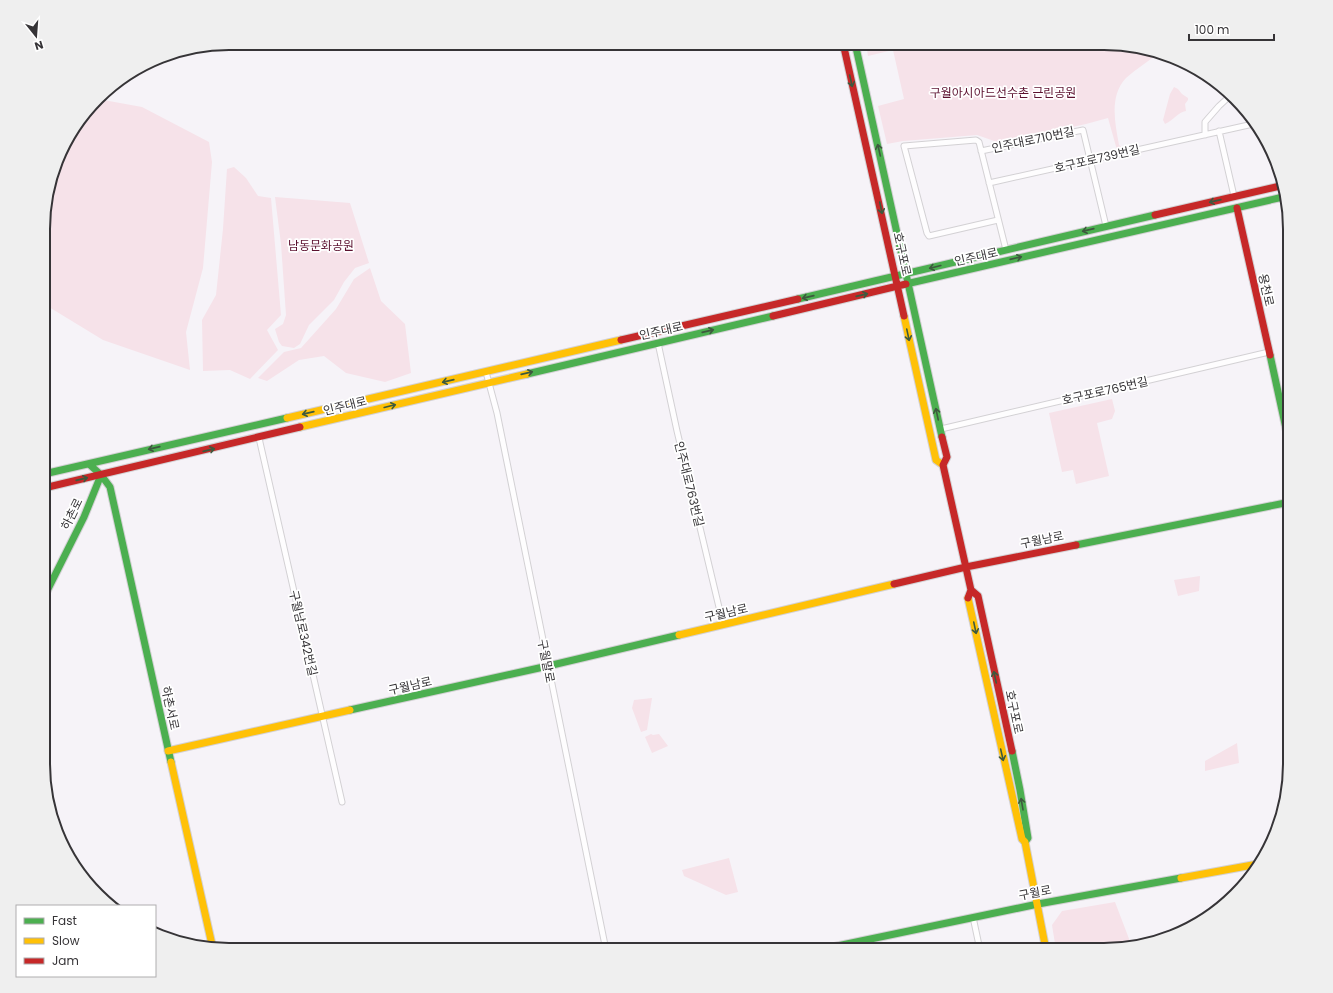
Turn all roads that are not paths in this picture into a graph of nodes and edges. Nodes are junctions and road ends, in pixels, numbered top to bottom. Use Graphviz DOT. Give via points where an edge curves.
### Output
graph roads {
  1 [pos="844,50"];
  2 [pos="857,50"];
  3 [pos="1227,99"];
  4 [pos="1250,125"];
  5 [pos="1219,131"];
  6 [pos="1205,135"];
  7 [pos="981,151"];
  8 [pos="1091,160"];
  9 [pos="989,183"];
  10 [pos="1278,186"];
  11 [pos="1234,196"];
  12 [pos="1280,198"];
  13 [pos="1238,208"];
  14 [pos="998,220"];
  15 [pos="1106,226"];
  16 [pos="1006,250"];
  17 [pos="906,274"];
  18 [pos="896,277"];
  19 [pos="908,284"];
  20 [pos="898,287"];
  21 [pos="658,342"];
  22 [pos="1269,352"];
  23 [pos="486,372"];
  24 [pos="489,382"];
  25 [pos="1283,415"];
  26 [pos="940,429"];
  27 [pos="259,438"];
  28 [pos="89,464"];
  29 [pos="943,465"];
  30 [pos="50,473"];
  31 [pos="101,475"];
  32 [pos="50,487"];
  33 [pos="1283,503"];
  34 [pos="966,566"];
  35 [pos="50,585"];
  36 [pos="723,624"];
  37 [pos="548,666"];
  38 [pos="322,717"];
  39 [pos="168,751"];
  40 [pos="342,802"];
  41 [pos="1252,865"];
  42 [pos="1038,904"];
  43 [pos="973,917"];
  44 [pos="869,939"];
  45 [pos="211,942"];
  46 [pos="605,943"];
  47 [pos="850,943"];
  48 [pos="870,943"];
  49 [pos="979,943"];
  50 [pos="1045,943"];
  1 -- 18 [label="main road, 호구포로, one-way"];
  17 -- 2 [label="main road, 호구포로, one-way"];
  3 -- 6 [label="street" via="1205,122"];
  4 -- 5 [label="street, 호구포로739번길"];
  5 -- 6 [label="street, 호구포로739번길"];
  5 -- 11 [label="street"];
  6 -- 8 [label="street, 호구포로739번길"];
  7 -- 8 [label="street, 인주대로710번길" via="1083,130"];
  7 -- 9 [label="street"];
  7 -- 14 [label="street" via="976,140 904,146 929,236"];
  8 -- 9 [label="street, 호구포로739번길"];
  8 -- 15 [label="street, 인주대로710번길"];
  9 -- 14 [label="street"];
  10 -- 11 [label="main road, 인주대로"];
  11 -- 15 [label="main road, 인주대로, one-way"];
  12 -- 13 [label="main road, 인주대로"];
  19 -- 13 [label="main road, 인주대로, one-way"];
  13 -- 22 [label="main road, 용천로"];
  14 -- 16 [label="street"];
  15 -- 16 [label="main road, 인주대로, one-way"];
  16 -- 17 [label="main road, 인주대로, one-way"];
  17 -- 18 [label="main road, 인주대로"];
  17 -- 19 [label="main road, 호구포로"];
  18 -- 20 [label="main road, 호구포로"];
  18 -- 23 [label="main road, 인주대로, one-way"];
  19 -- 20 [label="main road, 인주대로"];
  26 -- 19 [label="main road, 호구포로, one-way"];
  21 -- 20 [label="main road, 인주대로, one-way"];
  20 -- 29 [label="main road, 호구포로, one-way" via="936,460"];
  24 -- 21 [label="main road, 인주대로, one-way"];
  21 -- 36 [label="street, 인주대로763번길"];
  22 -- 25 [label="main road, 용천로"];
  22 -- 26 [label="street, 호구포로765번길"];
  23 -- 24 [label="street, 구월말로"];
  23 -- 28 [label="main road, 인주대로, one-way"];
  27 -- 24 [label="main road, 인주대로, one-way"];
  24 -- 37 [label="street, 구월말로"];
  26 -- 29 [label="main road, 호구포로" via="947,457"];
  31 -- 27 [label="main road, 인주대로, one-way"];
  27 -- 38 [label="street, 구월남로342번길"];
  28 -- 30 [label="main road, 인주대로"];
  28 -- 31 [label="main road"];
  29 -- 34 [label="main road, 호구포로"];
  32 -- 31 [label="main road, 인주대로, one-way"];
  31 -- 35 [label="main road, 하촌로" via="84,517"];
  31 -- 39 [label="main road, 하촌서로" via="110,487"];
  33 -- 34 [label="main road, 구월남로"];
  34 -- 36 [label="main road, 구월남로"];
  34 -- 42 [label="main road, 호구포로" via="971,590 968,599 1022,839 1026,842"];
  36 -- 37 [label="main road, 구월남로"];
  37 -- 38 [label="main road, 구월남로"];
  37 -- 46 [label="street, 구월말로"];
  38 -- 39 [label="main road, 구월남로"];
  38 -- 40 [label="street, 구월남로342번길"];
  39 -- 45 [label="main road, 하촌서로"];
  41 -- 42 [label="main road, 구월로"];
  42 -- 43 [label="main road, 구월로"];
  42 -- 50 [label="main road, 호구포로"];
  43 -- 44 [label="main road, 구월로"];
  43 -- 49 [label="street"];
  44 -- 47 [label="main road, 구월로"];
  44 -- 48 [label="street"];
}
